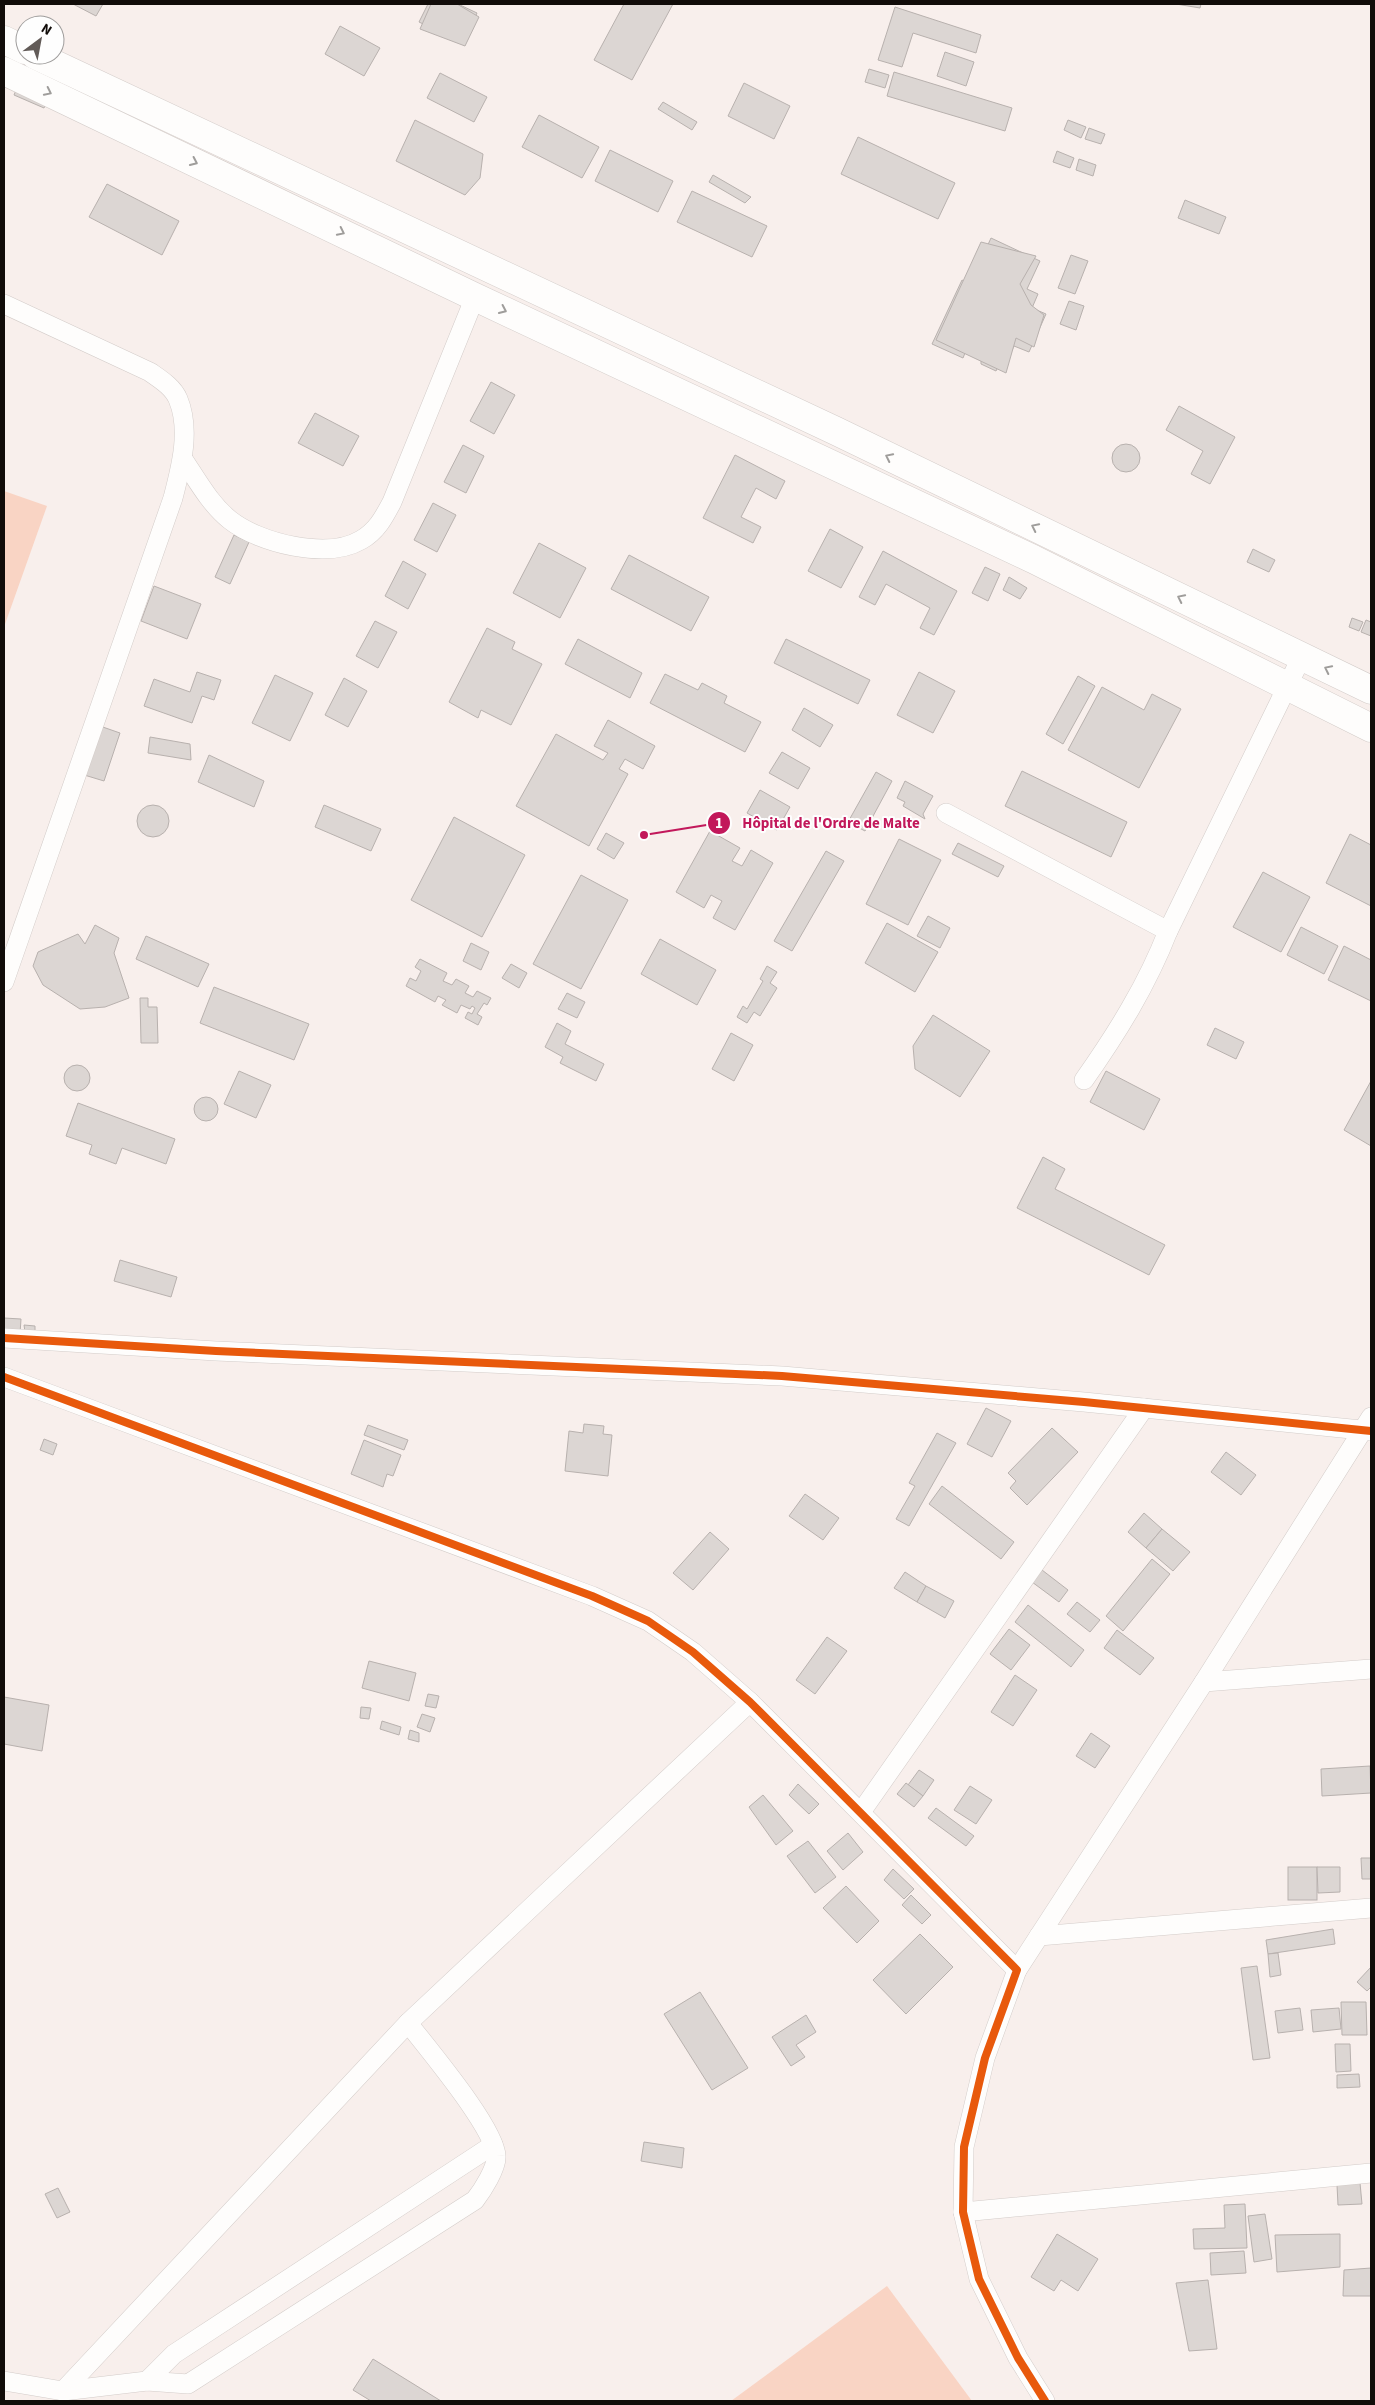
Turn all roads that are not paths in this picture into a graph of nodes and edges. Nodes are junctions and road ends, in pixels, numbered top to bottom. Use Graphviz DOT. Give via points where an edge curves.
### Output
graph roads {
  1 [pos="56,65"];
  2 [pos="4,71"];
  3 [pos="475,297"];
  4 [pos="4,304"];
  5 [pos="183,459"];
  6 [pos="1302,656"];
  7 [pos="1286,687"];
  8 [pos="1371,690"];
  9 [pos="1371,728"];
  10 [pos="946,813"];
  11 [pos="1168,931"];
  12 [pos="4,982"];
  13 [pos="1084,1080"];
  14 [pos="4,1338"];
  15 [pos="4,1377"];
  16 [pos="1144,1408"];
  17 [pos="1368,1426"];
  18 [pos="1371,1669"];
  19 [pos="1204,1682"];
  20 [pos="750,1702"];
  21 [pos="860,1812"];
  22 [pos="1371,1908"];
  23 [pos="1039,1936"];
  24 [pos="1017,1970"];
  25 [pos="408,2023"];
  26 [pos="493,2145"];
  27 [pos="1371,2173"];
  28 [pos="963,2212"];
  29 [pos="4,2381"];
  30 [pos="147,2381"];
  31 [pos="63,2391"];
  32 [pos="1045,2401"];
  6 -- 1 [label="main road, one-way" via="836,431"];
  2 -- 3 [label="main road, one-way"];
  3 -- 5 [label="street" via="392,502 379,526 360,541 332,548 294,547 256,536 229,519 206,494"];
  3 -- 7 [label="main road, one-way" via="1033,559"];
  4 -- 5 [label="street" via="165,382 177,397 182,414"];
  5 -- 12 [label="street" via="173,498"];
  6 -- 7 [label="street"];
  8 -- 6 [label="main road, one-way"];
  7 -- 9 [label="main road"];
  7 -- 11 [label="street"];
  10 -- 11 [label="street"];
  11 -- 13 [label="street" via="1138,996"];
  14 -- 16 [label="street" via="216,1351 782,1376"];
  15 -- 20 [label="street" via="592,1596 655,1626 693,1652"];
  16 -- 17 [label="street"];
  16 -- 21 [label="street"];
  17 -- 19 [label="street"];
  18 -- 19 [label="street"];
  19 -- 23 [label="street"];
  20 -- 21 [label="street"];
  20 -- 25 [label="street"];
  21 -- 24 [label="street"];
  22 -- 23 [label="street"];
  23 -- 24 [label="street"];
  24 -- 28 [label="street" via="985,2058 964,2147"];
  25 -- 26 [label="street" via="488,2129"];
  25 -- 31 [label="street"];
  26 -- 30 [label="street" via="174,2354"];
  26 -- 30 [label="street" via="496,2157 485,2186 475,2200 188,2384"];
  27 -- 28 [label="street"];
  28 -- 32 [label="street" via="979,2279 1018,2358"];
  29 -- 31 [label="street"];
  30 -- 31 [label="street"];
}
